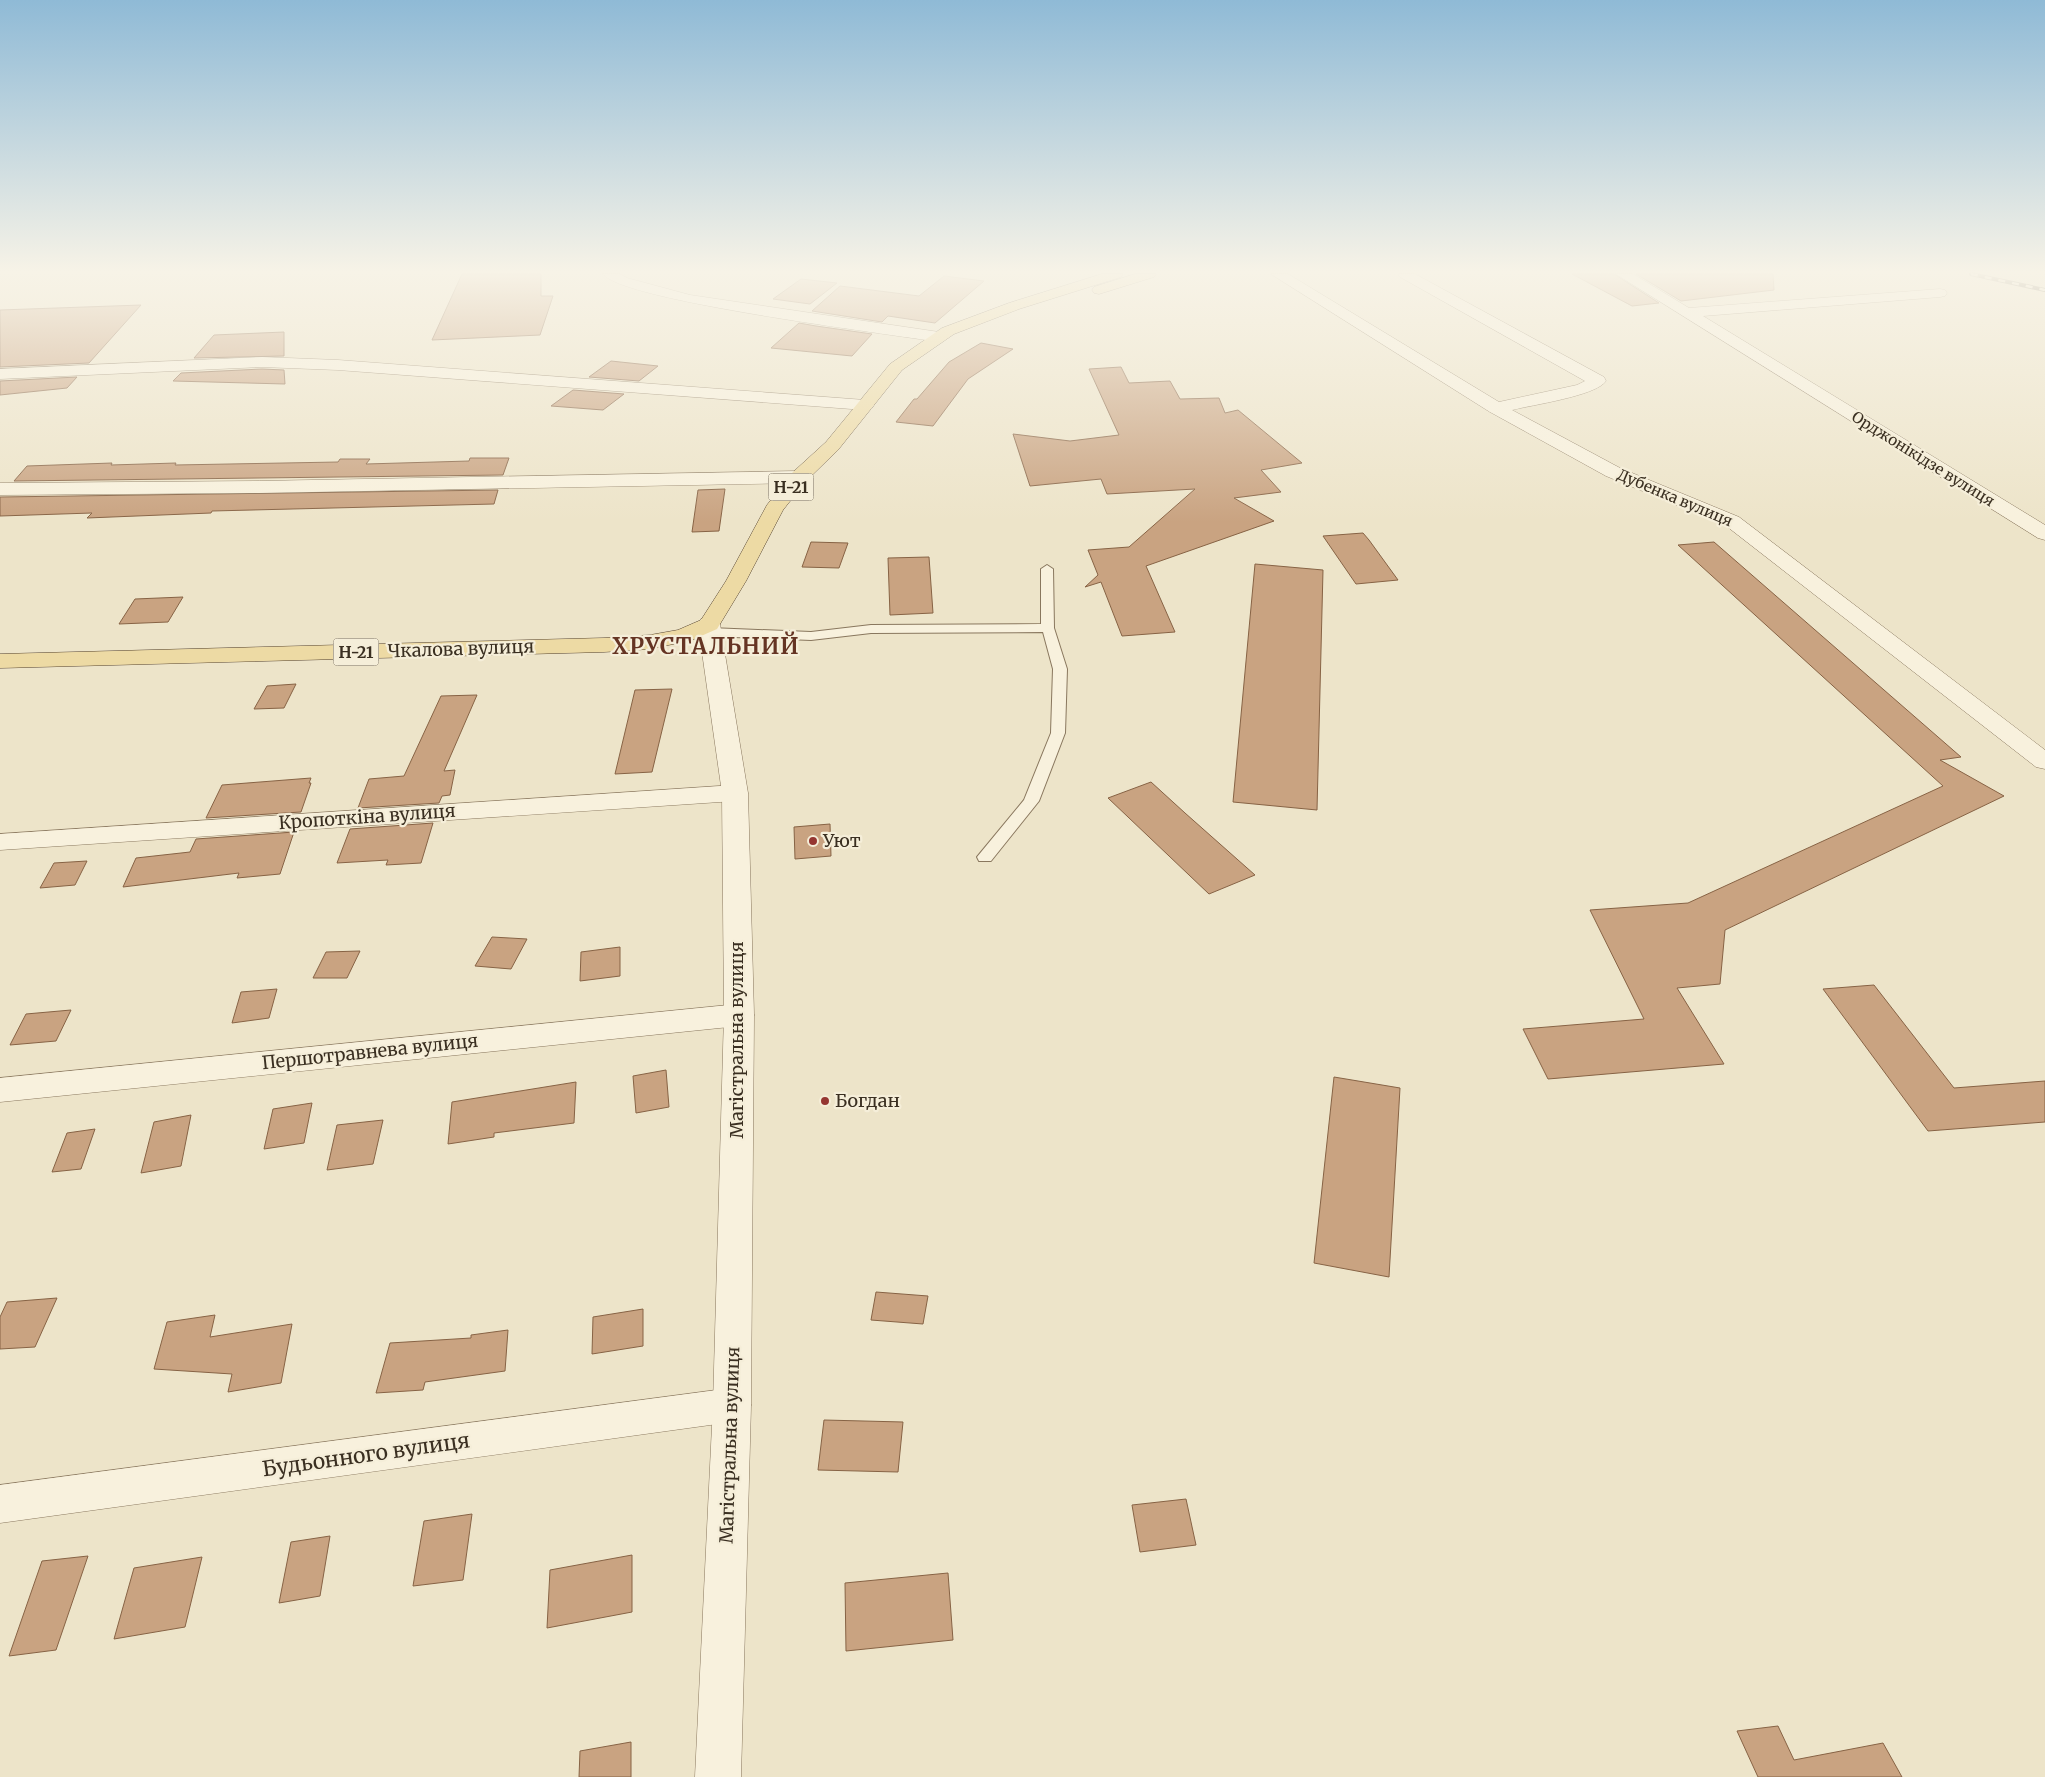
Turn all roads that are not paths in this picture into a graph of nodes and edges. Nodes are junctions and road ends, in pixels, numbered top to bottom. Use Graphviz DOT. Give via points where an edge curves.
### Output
graph roads {
  1 [pos="911,357"];
  2 [pos="921,357"];
  3 [pos="1413,357"];
  4 [pos="1555,357"];
  5 [pos="1758,357"];
  6 [pos="896,367"];
  7 [pos="0,374"];
  8 [pos="866,405"];
  9 [pos="1496,408"];
  10 [pos="799,477"];
  11 [pos="0,488"];
  12 [pos="2045,534"];
  13 [pos="1047,569"];
  14 [pos="710,628"];
  15 [pos="1048,628"];
  16 [pos="0,661"];
  17 [pos="2045,762"];
  18 [pos="735,794"];
  19 [pos="0,842"];
  20 [pos="985,857"];
  21 [pos="740,1015"];
  22 [pos="0,1090"];
  23 [pos="732,1405"];
  24 [pos="0,1504"];
  25 [pos="718,1777"];
  1 -- 6 [label="main road, Н-21"];
  2 -- 6 [label="main road"];
  3 -- 9 [label="street, Дубенка вулиця"];
  4 -- 9 [label="street" via="1598,381 1582,389"];
  5 -- 12 [label="street, Орджонікідзе вулиця"];
  6 -- 8 [label="main road, Н-21"];
  7 -- 8 [label="street" via="291,363"];
  8 -- 10 [label="main road, Н-21" via="832,446"];
  9 -- 17 [label="street, Дубенка вулиця" via="1613,472 1732,520"];
  10 -- 11 [label="street" via="258,487"];
  10 -- 14 [label="main road, Н-21" via="774,508"];
  13 -- 15 [label="lane"];
  14 -- 15 [label="lane" via="796,636 851,634 872,629"];
  14 -- 16 [label="main road, Чкалова вулиця / Н-21" via="650,642 604,645"];
  14 -- 18 [label="street, Магістральна вулиця"];
  15 -- 20 [label="lane" via="1060,669 1058,734 1031,801"];
  18 -- 19 [label="street, Кропоткіна вулиця"];
  18 -- 21 [label="street, Магістральна вулиця"];
  21 -- 22 [label="street, Першотравнева вулиця"];
  21 -- 23 [label="street, Магістральна вулиця"];
  23 -- 24 [label="street, Будьонного вулиця"];
  23 -- 25 [label="street, Магістральна вулиця"];
}
